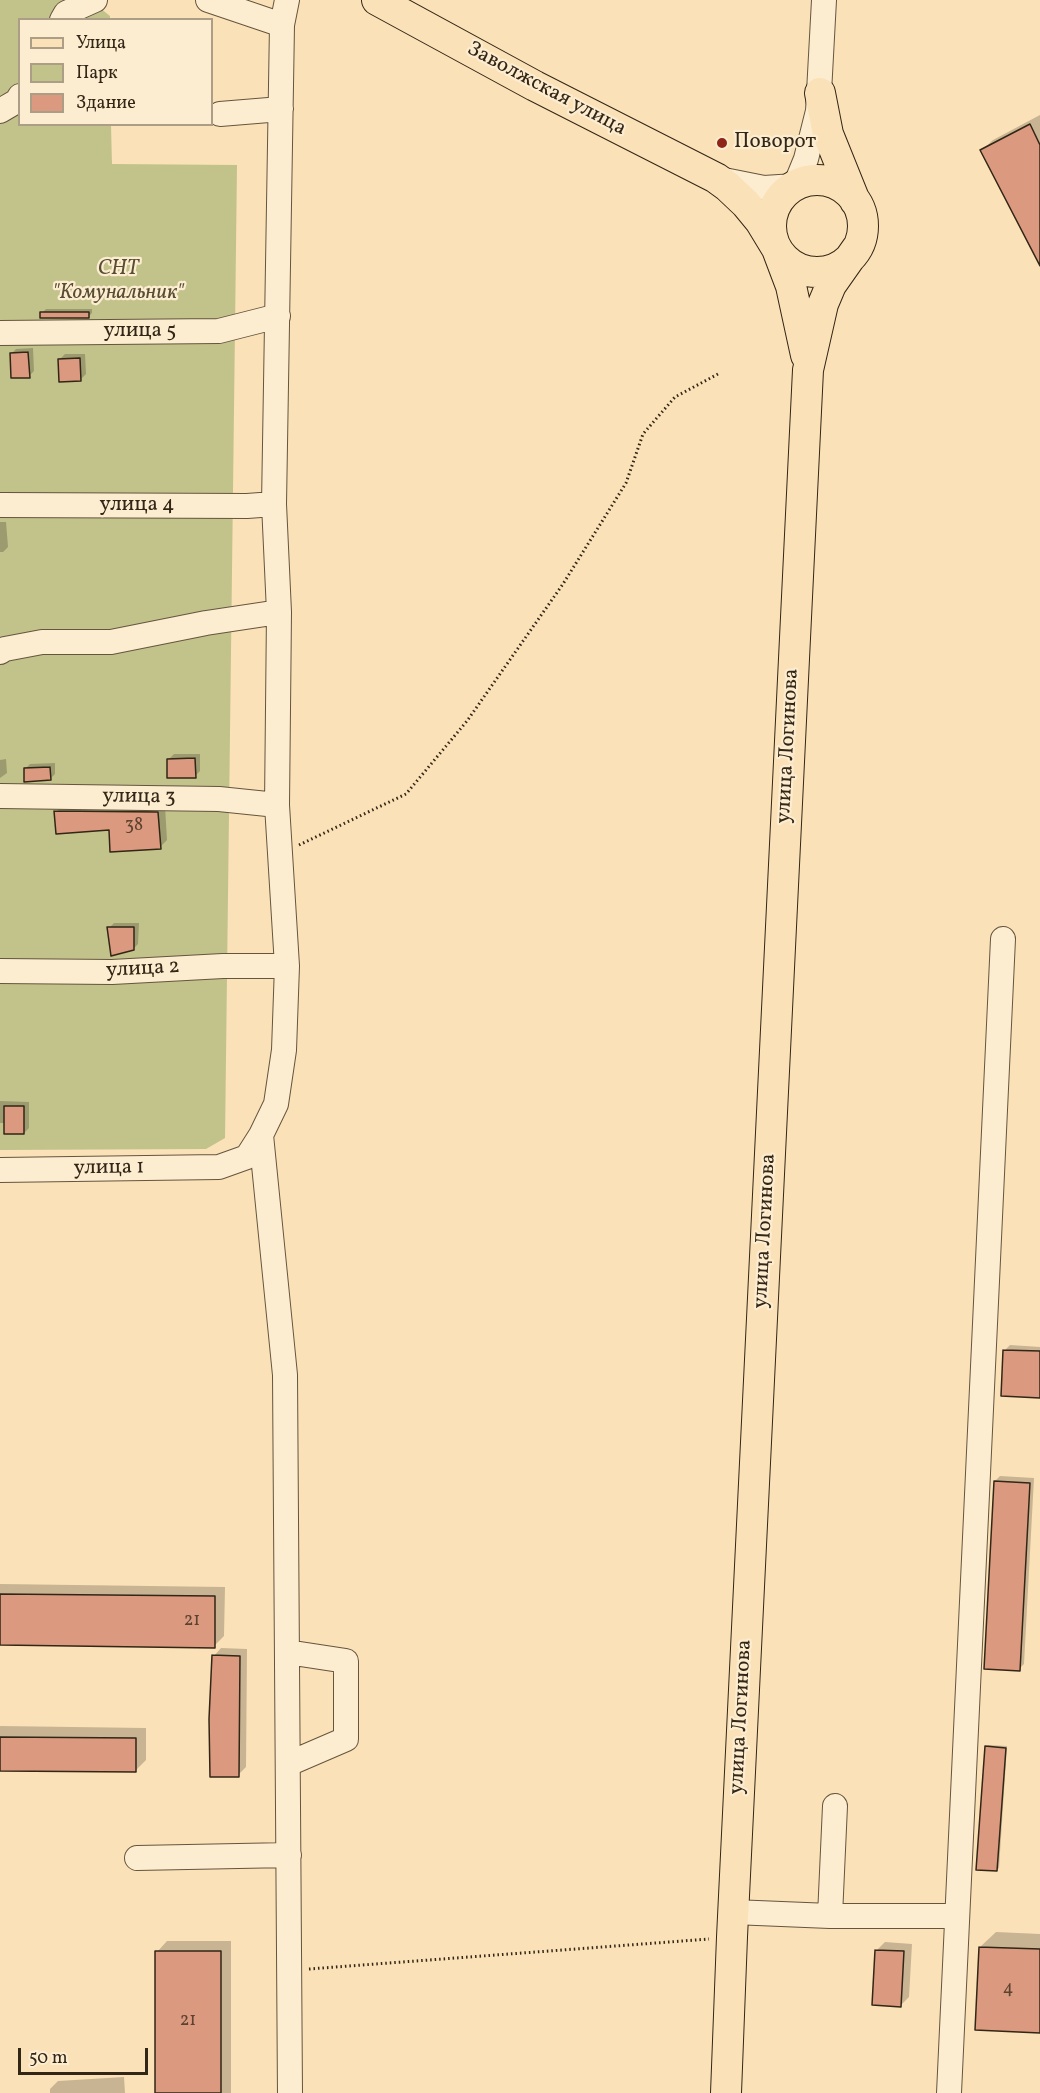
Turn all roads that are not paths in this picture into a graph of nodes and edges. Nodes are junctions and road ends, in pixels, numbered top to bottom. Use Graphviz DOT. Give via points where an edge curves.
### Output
graph roads {
  1 [pos="95,0"];
  2 [pos="208,0"];
  3 [pos="287,0"];
  4 [pos="377,0"];
  5 [pos="824,0"];
  6 [pos="63,18"];
  7 [pos="282,25"];
  8 [pos="820,93"];
  9 [pos="18,98"];
  10 [pos="281,110"];
  11 [pos="0,111"];
  12 [pos="220,114"];
  13 [pos="716,178"];
  14 [pos="795,186"];
  15 [pos="859,209"];
  16 [pos="857,248"];
  17 [pos="777,249"];
  18 [pos="278,316"];
  19 [pos="0,333"];
  20 [pos="808,370"];
  21 [pos="273,504"];
  22 [pos="0,505"];
  23 [pos="279,612"];
  24 [pos="0,652"];
  25 [pos="0,796"];
  26 [pos="277,805"];
  27 [pos="1003,939"];
  28 [pos="287,966"];
  29 [pos="0,971"];
  30 [pos="261,1135"];
  31 [pos="0,1170"];
  32 [pos="287,1652"];
  33 [pos="288,1764"];
  34 [pos="835,1806"];
  35 [pos="289,1855"];
  36 [pos="136,1858"];
  37 [pos="830,1916"];
  38 [pos="957,1916"];
  39 [pos="732,1924"];
  40 [pos="290,2093"];
  41 [pos="726,2093"];
  42 [pos="949,2093"];
  1 -- 6 [label="street"];
  2 -- 7 [label="street"];
  3 -- 7 [label="street, улица 1"];
  4 -- 13 [label="main road, Заволжская улица"];
  5 -- 8 [label="street"];
  7 -- 10 [label="street, улица 1"];
  8 -- 14 [label="street" via="811,141"];
  8 -- 15 [label="main road" via="828,134"];
  9 -- 11 [label="street"];
  10 -- 12 [label="street"];
  10 -- 18 [label="street, улица 1"];
  13 -- 14 [label="street" via="764,188"];
  13 -- 17 [label="main road, Заволжская улица" via="746,204"];
  14 -- 15 [label="main road" via="815,180 829,182 842,187"];
  14 -- 17 [label="main road" via="779,200 773,212 771,226"];
  15 -- 16 [label="main road" via="862,223"];
  16 -- 17 [label="main road" via="841,265 818,272 794,266"];
  16 -- 20 [label="main road" via="831,285 823,304"];
  17 -- 20 [label="main road" via="800,321"];
  18 -- 19 [label="street, улица 5" via="219,331"];
  18 -- 21 [label="street, улица 1"];
  20 -- 39 [label="main road, улица Логинова"];
  21 -- 22 [label="street, улица 4"];
  21 -- 23 [label="street, улица 1"];
  23 -- 24 [label="street" via="111,642 42,642"];
  23 -- 26 [label="street, улица 1"];
  25 -- 26 [label="street, улица 3" via="219,799"];
  26 -- 28 [label="street, улица 1"];
  27 -- 38 [label="street"];
  28 -- 29 [label="street, улица 2"];
  28 -- 30 [label="street, улица 1" via="284,1050 276,1104"];
  30 -- 31 [label="street, улица 1" via="247,1157 219,1167"];
  30 -- 32 [label="street" via="285,1375"];
  32 -- 33 [label="street"];
  32 -- 33 [label="street" via="346,1661 346,1739"];
  33 -- 35 [label="street"];
  34 -- 37 [label="street"];
  35 -- 36 [label="street"];
  35 -- 40 [label="street"];
  37 -- 38 [label="street"];
  37 -- 39 [label="street"];
  38 -- 42 [label="street"];
  39 -- 41 [label="main road, улица Логинова"];
}
